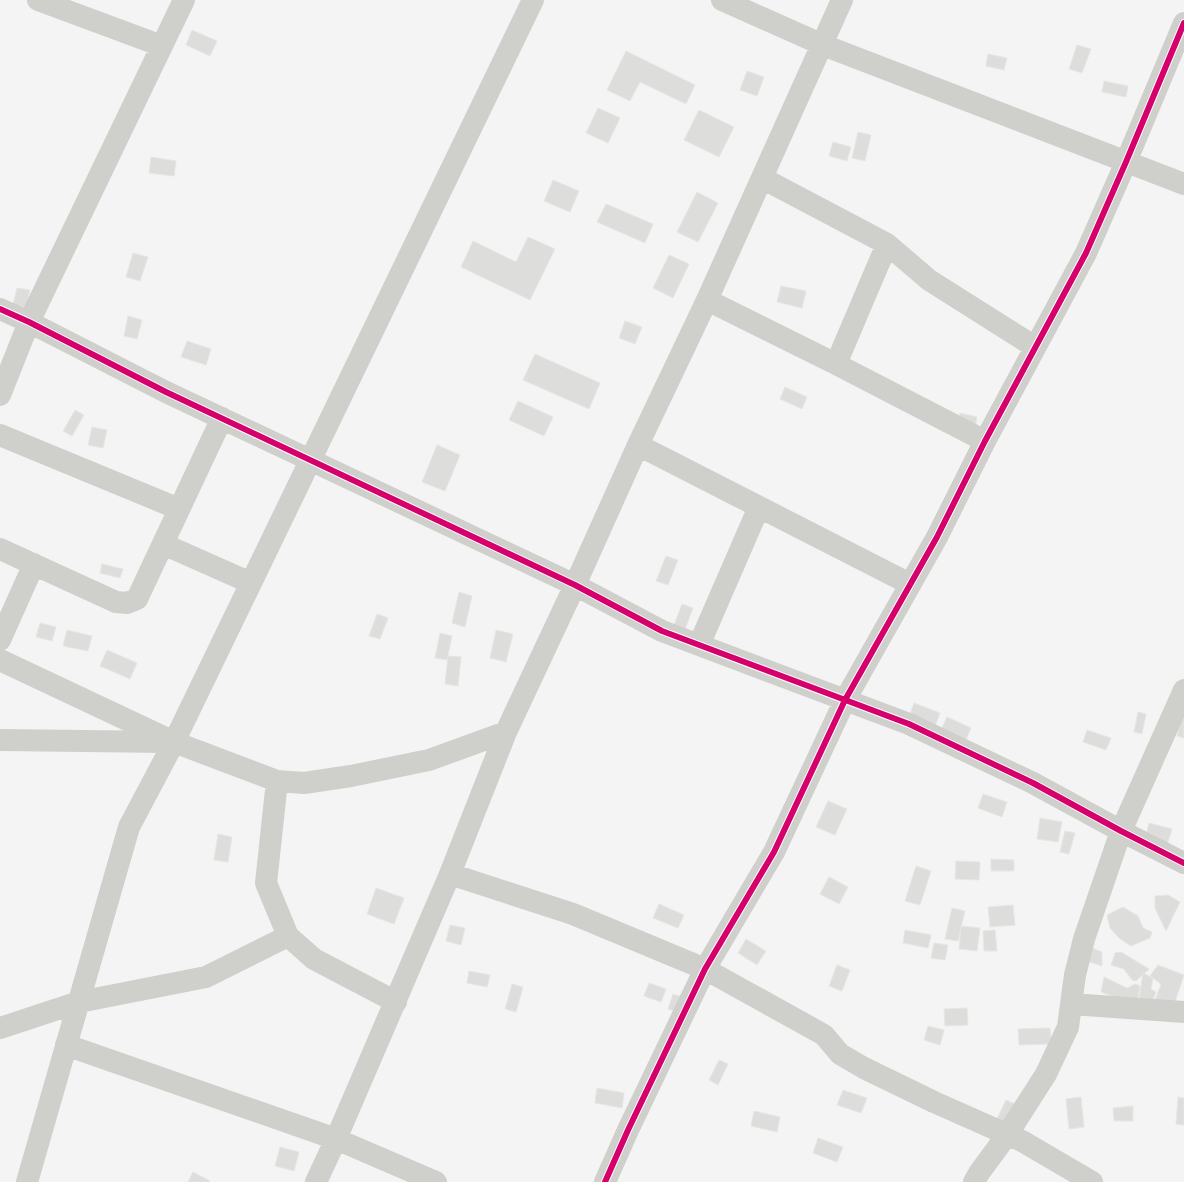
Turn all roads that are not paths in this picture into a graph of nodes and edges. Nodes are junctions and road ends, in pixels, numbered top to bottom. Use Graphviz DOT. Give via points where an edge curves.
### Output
graph roads {
  1 [pos="38,0"];
  2 [pos="184,0"];
  3 [pos="533,0"];
  4 [pos="722,0"];
  5 [pos="842,0"];
  6 [pos="1184,23"];
  7 [pos="822,45"];
  8 [pos="162,46"];
  9 [pos="1126,162"];
  10 [pos="762,178"];
  11 [pos="1184,184"];
  12 [pos="887,244"];
  13 [pos="706,300"];
  14 [pos="0,309"];
  15 [pos="29,322"];
  16 [pos="1035,347"];
  17 [pos="836,364"];
  18 [pos="0,395"];
  19 [pos="222,418"];
  20 [pos="0,435"];
  21 [pos="985,441"];
  22 [pos="638,445"];
  23 [pos="311,460"];
  24 [pos="759,507"];
  25 [pos="179,509"];
  26 [pos="163,544"];
  27 [pos="0,548"];
  28 [pos="34,564"];
  29 [pos="251,583"];
  30 [pos="910,584"];
  31 [pos="575,585"];
  32 [pos="0,640"];
  33 [pos="699,645"];
  34 [pos="0,660"];
  35 [pos="1184,690"];
  36 [pos="845,700"];
  37 [pos="506,732"];
  38 [pos="0,740"];
  39 [pos="174,742"];
  40 [pos="277,781"];
  41 [pos="1121,831"];
  42 [pos="1184,863"];
  43 [pos="450,874"];
  44 [pos="288,936"];
  45 [pos="705,969"];
  46 [pos="79,1002"];
  47 [pos="396,1002"];
  48 [pos="1071,1004"];
  49 [pos="1184,1012"];
  50 [pos="0,1028"];
  51 [pos="66,1044"];
  52 [pos="1007,1135"];
  53 [pos="336,1138"];
  54 [pos="27,1182"];
  55 [pos="316,1182"];
  56 [pos="436,1182"];
  57 [pos="605,1182"];
  58 [pos="974,1182"];
  59 [pos="1092,1182"];
  1 -- 8 [label="street"];
  2 -- 8 [label="street"];
  3 -- 23 [label="street"];
  4 -- 7 [label="street"];
  5 -- 7 [label="street"];
  6 -- 9 [label="street"];
  7 -- 9 [label="street"];
  7 -- 10 [label="street"];
  8 -- 15 [label="street"];
  9 -- 11 [label="street"];
  9 -- 16 [label="street" via="1086,253"];
  10 -- 12 [label="street"];
  10 -- 13 [label="street"];
  12 -- 16 [label="street" via="929,280"];
  12 -- 17 [label="street"];
  13 -- 17 [label="street"];
  13 -- 22 [label="street"];
  14 -- 15 [label="street"];
  15 -- 18 [label="street"];
  15 -- 19 [label="street"];
  16 -- 21 [label="street"];
  17 -- 21 [label="street"];
  19 -- 23 [label="street"];
  19 -- 25 [label="street"];
  20 -- 25 [label="street"];
  21 -- 30 [label="street"];
  22 -- 24 [label="street"];
  22 -- 31 [label="street"];
  23 -- 29 [label="street"];
  23 -- 31 [label="street"];
  24 -- 30 [label="street"];
  24 -- 33 [label="street"];
  25 -- 26 [label="street"];
  26 -- 28 [label="street" via="137,599 127,603 116,602"];
  26 -- 29 [label="street"];
  27 -- 28 [label="street"];
  28 -- 32 [label="street"];
  29 -- 39 [label="street"];
  30 -- 36 [label="street"];
  31 -- 33 [label="street" via="662,630"];
  31 -- 37 [label="street"];
  33 -- 36 [label="street"];
  34 -- 39 [label="street"];
  35 -- 41 [label="street"];
  36 -- 41 [label="street" via="909,724 1026,779"];
  36 -- 45 [label="street" via="774,852"];
  37 -- 40 [label="street" via="429,760 319,781"];
  37 -- 43 [label="street"];
  38 -- 39 [label="street"];
  39 -- 40 [label="street"];
  39 -- 46 [label="street" via="129,827"];
  40 -- 44 [label="street" via="266,883"];
  41 -- 42 [label="street"];
  41 -- 48 [label="street" via="1084,939"];
  43 -- 45 [label="street" via="573,914"];
  43 -- 47 [label="street"];
  44 -- 46 [label="street" via="206,977"];
  44 -- 47 [label="street" via="314,959"];
  45 -- 52 [label="street" via="824,1035 840,1054 864,1068"];
  45 -- 57 [label="street"];
  46 -- 50 [label="street"];
  46 -- 51 [label="street"];
  47 -- 53 [label="street"];
  48 -- 49 [label="street"];
  48 -- 52 [label="street" via="1068,1027 1046,1074"];
  51 -- 53 [label="street"];
  51 -- 54 [label="street"];
  52 -- 58 [label="street"];
  52 -- 59 [label="street" via="1022,1141"];
  53 -- 55 [label="street"];
  53 -- 56 [label="street"];
}
